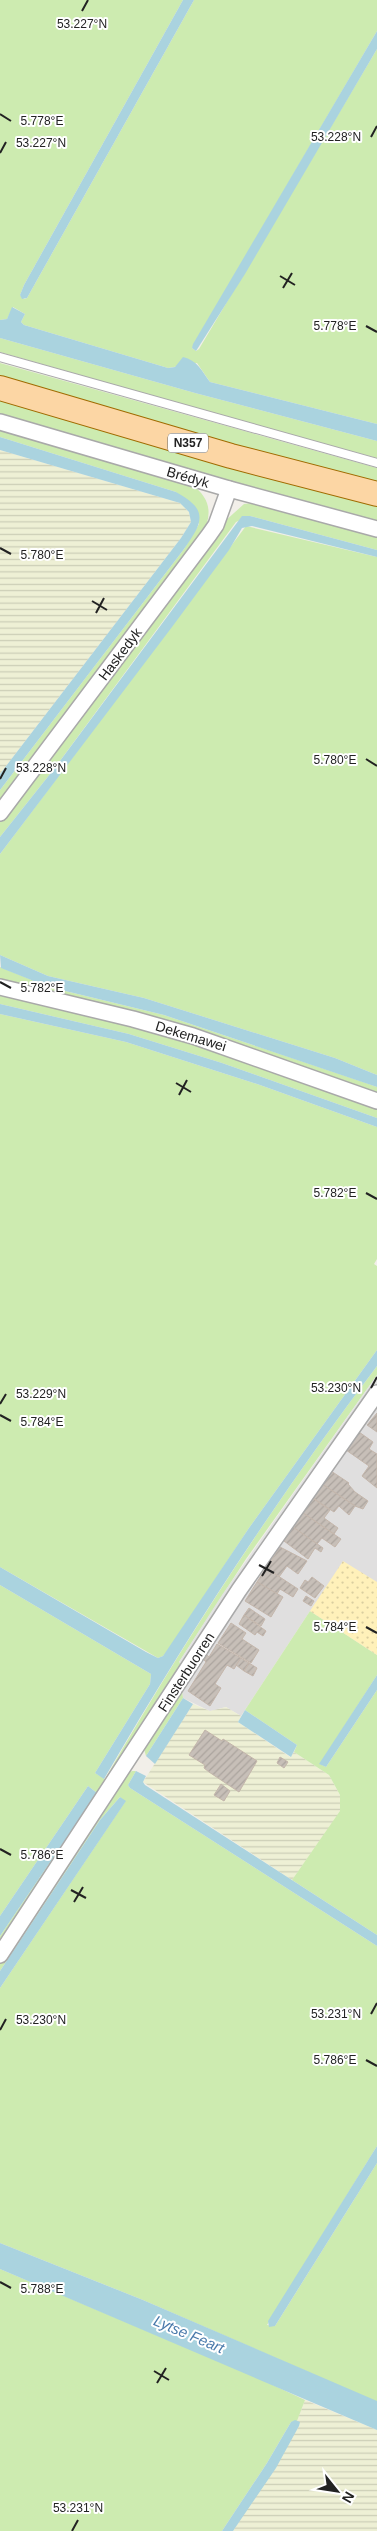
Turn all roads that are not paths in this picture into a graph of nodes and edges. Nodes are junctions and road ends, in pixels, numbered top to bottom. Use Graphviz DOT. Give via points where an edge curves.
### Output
graph roads {
  1 [pos="0,358"];
  2 [pos="0,388"];
  3 [pos="0,422"];
  4 [pos="377,463"];
  5 [pos="229,489"];
  6 [pos="377,494"];
  7 [pos="377,529"];
  8 [pos="0,813"];
  9 [pos="0,987"];
  10 [pos="377,1101"];
  11 [pos="377,1393"];
  12 [pos="0,1955"];
  1 -- 4 [label="lane"];
  2 -- 6 [label="main road, N357" via="231,456"];
  3 -- 5 [label="street, Brédyk"];
  5 -- 7 [label="street, Brédyk"];
  5 -- 8 [label="street, Haskedyk" via="209,535"];
  9 -- 10 [label="street, Dekemawei" via="193,1036"];
  11 -- 12 [label="street, Finsterbuorren" via="239,1590"];
}
